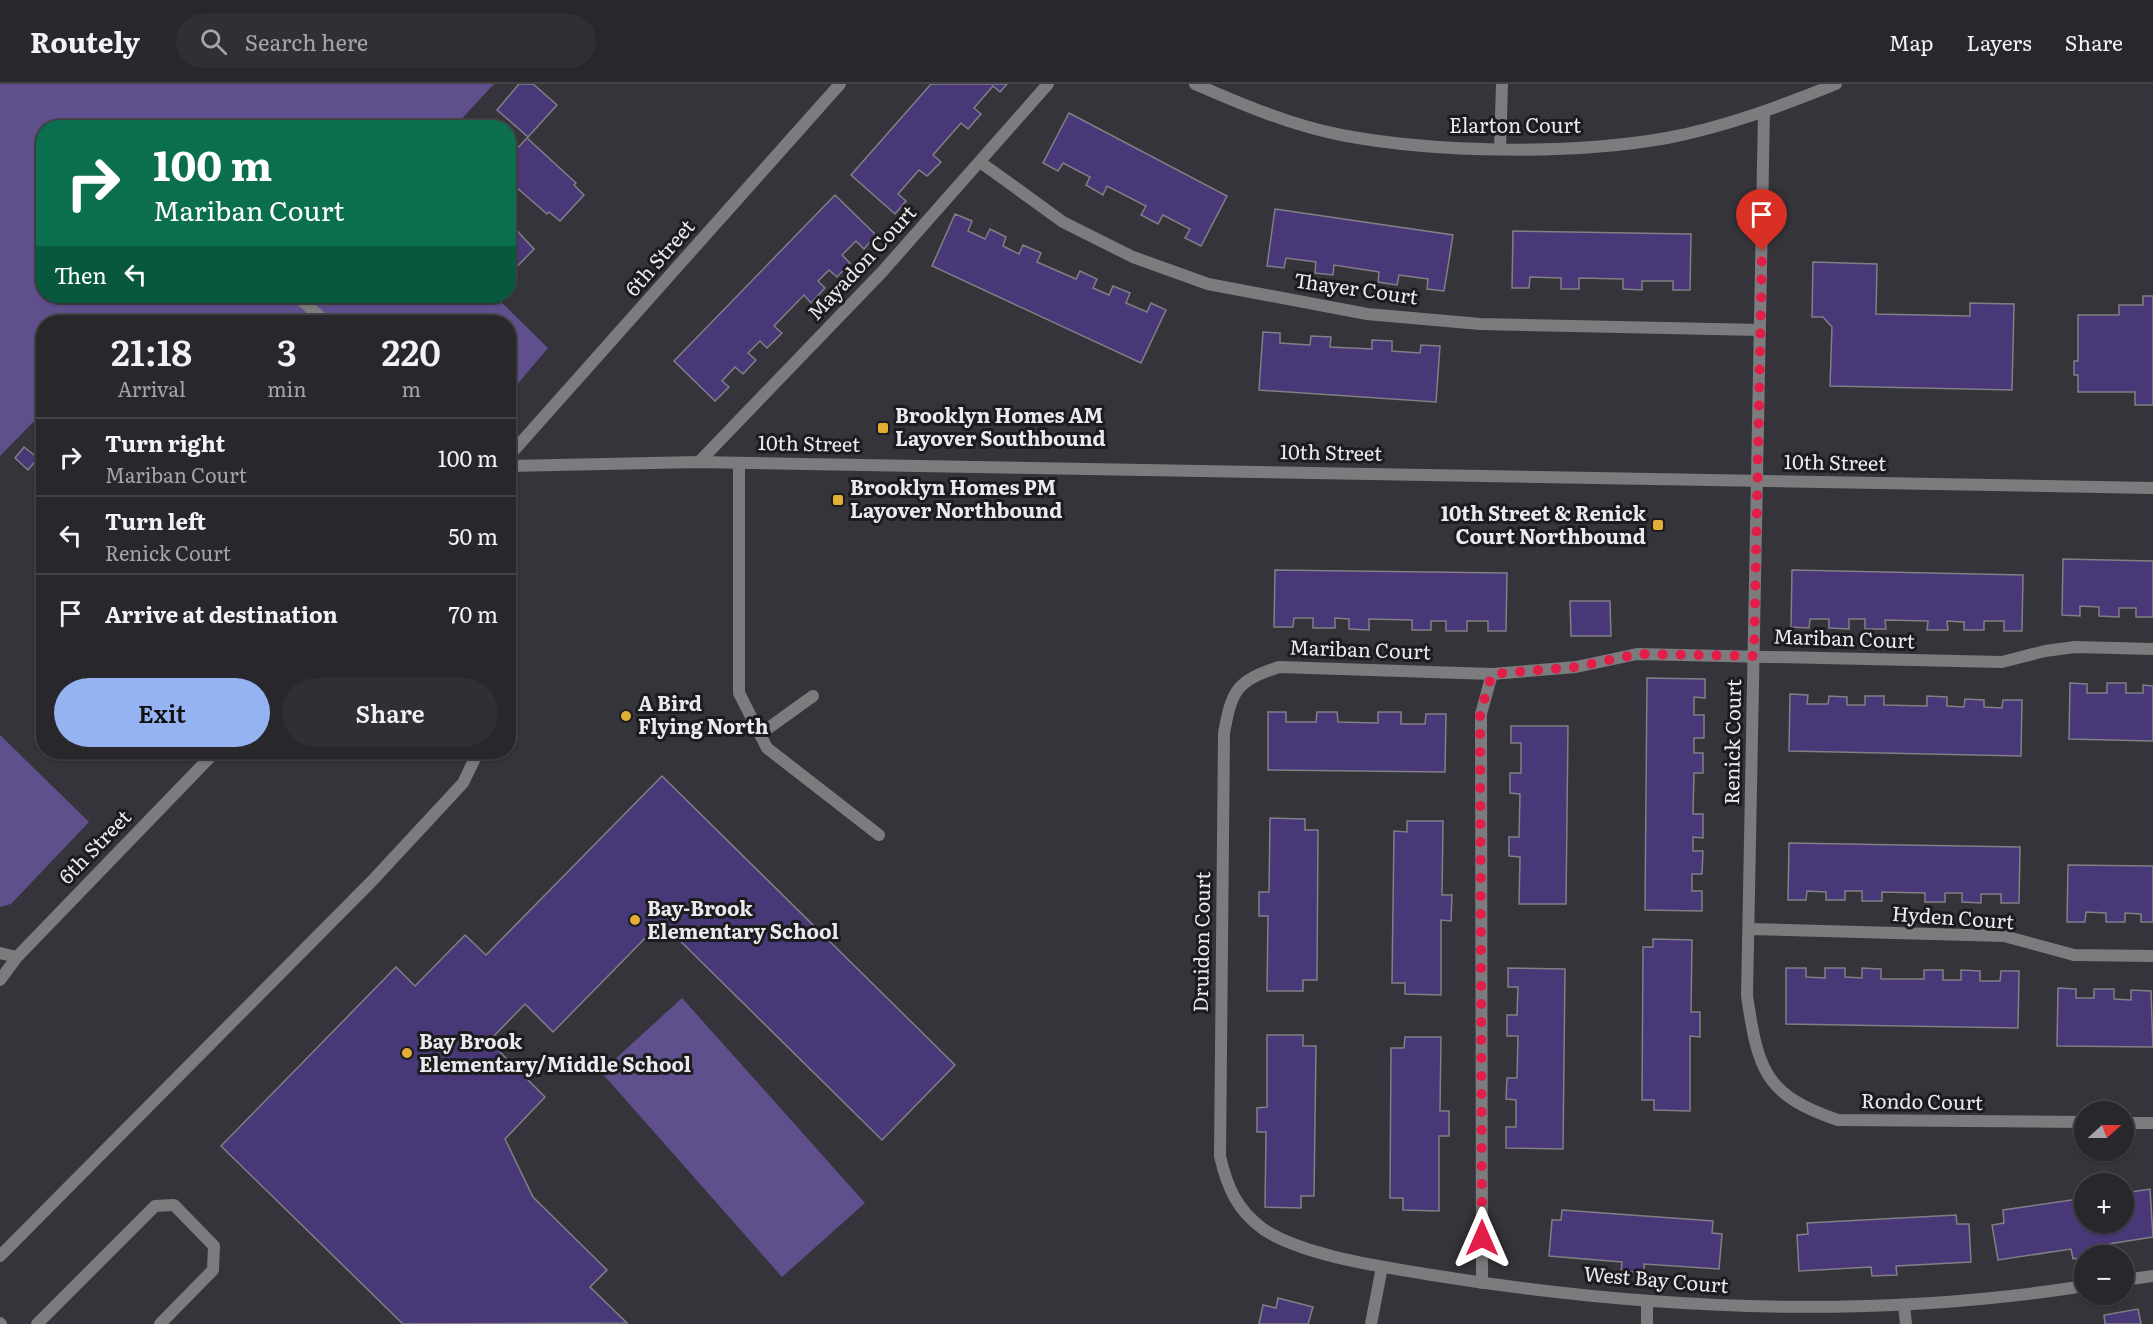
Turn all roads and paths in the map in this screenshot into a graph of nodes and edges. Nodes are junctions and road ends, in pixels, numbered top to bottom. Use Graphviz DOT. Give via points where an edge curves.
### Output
graph roads {
  1 [pos="840,84"];
  2 [pos="1048,84"];
  3 [pos="1195,84"];
  4 [pos="1502,84"];
  5 [pos="1836,84"];
  6 [pos="1764,112"];
  7 [pos="1500,149"];
  8 [pos="980,162"];
  9 [pos="305,303"];
  10 [pos="318,315"];
  11 [pos="1760,330"];
  12 [pos="516,448"];
  13 [pos="699,462"];
  14 [pos="739,463"];
  15 [pos="516,466"];
  16 [pos="1758,481"];
  17 [pos="2153,488"];
  18 [pos="2153,649"];
  19 [pos="1754,656"];
  20 [pos="1492,674"];
  21 [pos="1248,680"];
  22 [pos="813,696"];
  23 [pos="760,734"];
  24 [pos="208,759"];
  25 [pos="475,759"];
  26 [pos="879,835"];
  27 [pos="1749,929"];
  28 [pos="0,953"];
  29 [pos="2153,956"];
  30 [pos="17,957"];
  31 [pos="0,980"];
  32 [pos="1770,1081"];
  33 [pos="2074,1122"];
  34 [pos="2134,1123"];
  35 [pos="2153,1123"];
  36 [pos="1239,1208"];
  37 [pos="0,1256"];
  38 [pos="1382,1267"];
  39 [pos="2153,1276"];
  40 [pos="2134,1279"];
  41 [pos="1482,1283"];
  42 [pos="2074,1289"];
  43 [pos="1647,1302"];
  44 [pos="1904,1305"];
  45 [pos="37,1324"];
  46 [pos="160,1324"];
  47 [pos="1371,1324"];
  48 [pos="1647,1324"];
  49 [pos="1906,1324"];
  1 -- 12 [label="street, 6th Street"];
  2 -- 8 [label="street, Mayadon Court"];
  3 -- 7 [label="street, Elarton Court" via="1292,122 1340,135"];
  4 -- 7 [label="street"];
  5 -- 6 [label="street, Elarton Court"];
  6 -- 7 [label="street, Elarton Court" via="1667,138"];
  6 -- 11 [label="street, Renick Court"];
  8 -- 11 [label="street, Thayer Court" via="1064,222 1132,257 1208,284 1367,314 1480,324"];
  8 -- 13 [label="street, Mayadon Court" via="882,272"];
  9 -- 10 [label="street"];
  11 -- 16 [label="street, Renick Court"];
  13 -- 14 [label="street, 10th Street"];
  13 -- 15 [label="street, 10th Street"];
  14 -- 16 [label="street, 10th Street"];
  14 -- 23 [label="street" via="739,693"];
  16 -- 17 [label="street, 10th Street"];
  16 -- 19 [label="street, Renick Court"];
  18 -- 19 [label="street, Mariban Court" via="2075,648 2045,651 2002,663"];
  19 -- 20 [label="street, Mariban Court" via="1638,654 1576,667"];
  19 -- 27 [label="street, Renick Court"];
  20 -- 21 [label="street, Mariban Court" via="1279,667"];
  20 -- 41 [label="street" via="1480,714"];
  21 -- 36 [label="street, Druidon Court" via="1236,690 1224,733 1220,1156 1226,1182"];
  22 -- 23 [label="street"];
  23 -- 26 [label="street" via="767,748"];
  24 -- 30 [label="street, 6th Street"];
  25 -- 37 [label="street" via="463,783 372,881"];
  27 -- 29 [label="street, Hyden Court" via="2004,936 2074,955"];
  27 -- 32 [label="street, Renick Court" via="1747,996 1759,1057"];
  28 -- 30 [label="street"];
  30 -- 31 [label="street, 6th Street"];
  32 -- 33 [label="street, Rondo Court" via="1807,1110 1838,1120"];
  34 -- 35 [label="street"];
  36 -- 38 [label="street, West Bay Court" via="1264,1230 1293,1243"];
  38 -- 41 [label="street, West Bay Court"];
  38 -- 47 [label="street"];
  39 -- 40 [label="street"];
  41 -- 43 [label="street, West Bay Court"];
  42 -- 44 [label="street, West Bay Court"];
  43 -- 44 [label="street, West Bay Court" via="1778,1308"];
  43 -- 48 [label="street"];
  44 -- 49 [label="street"];
  45 -- 46 [label="street" via="155,1206 174,1205 214,1246 213,1270"];
}
